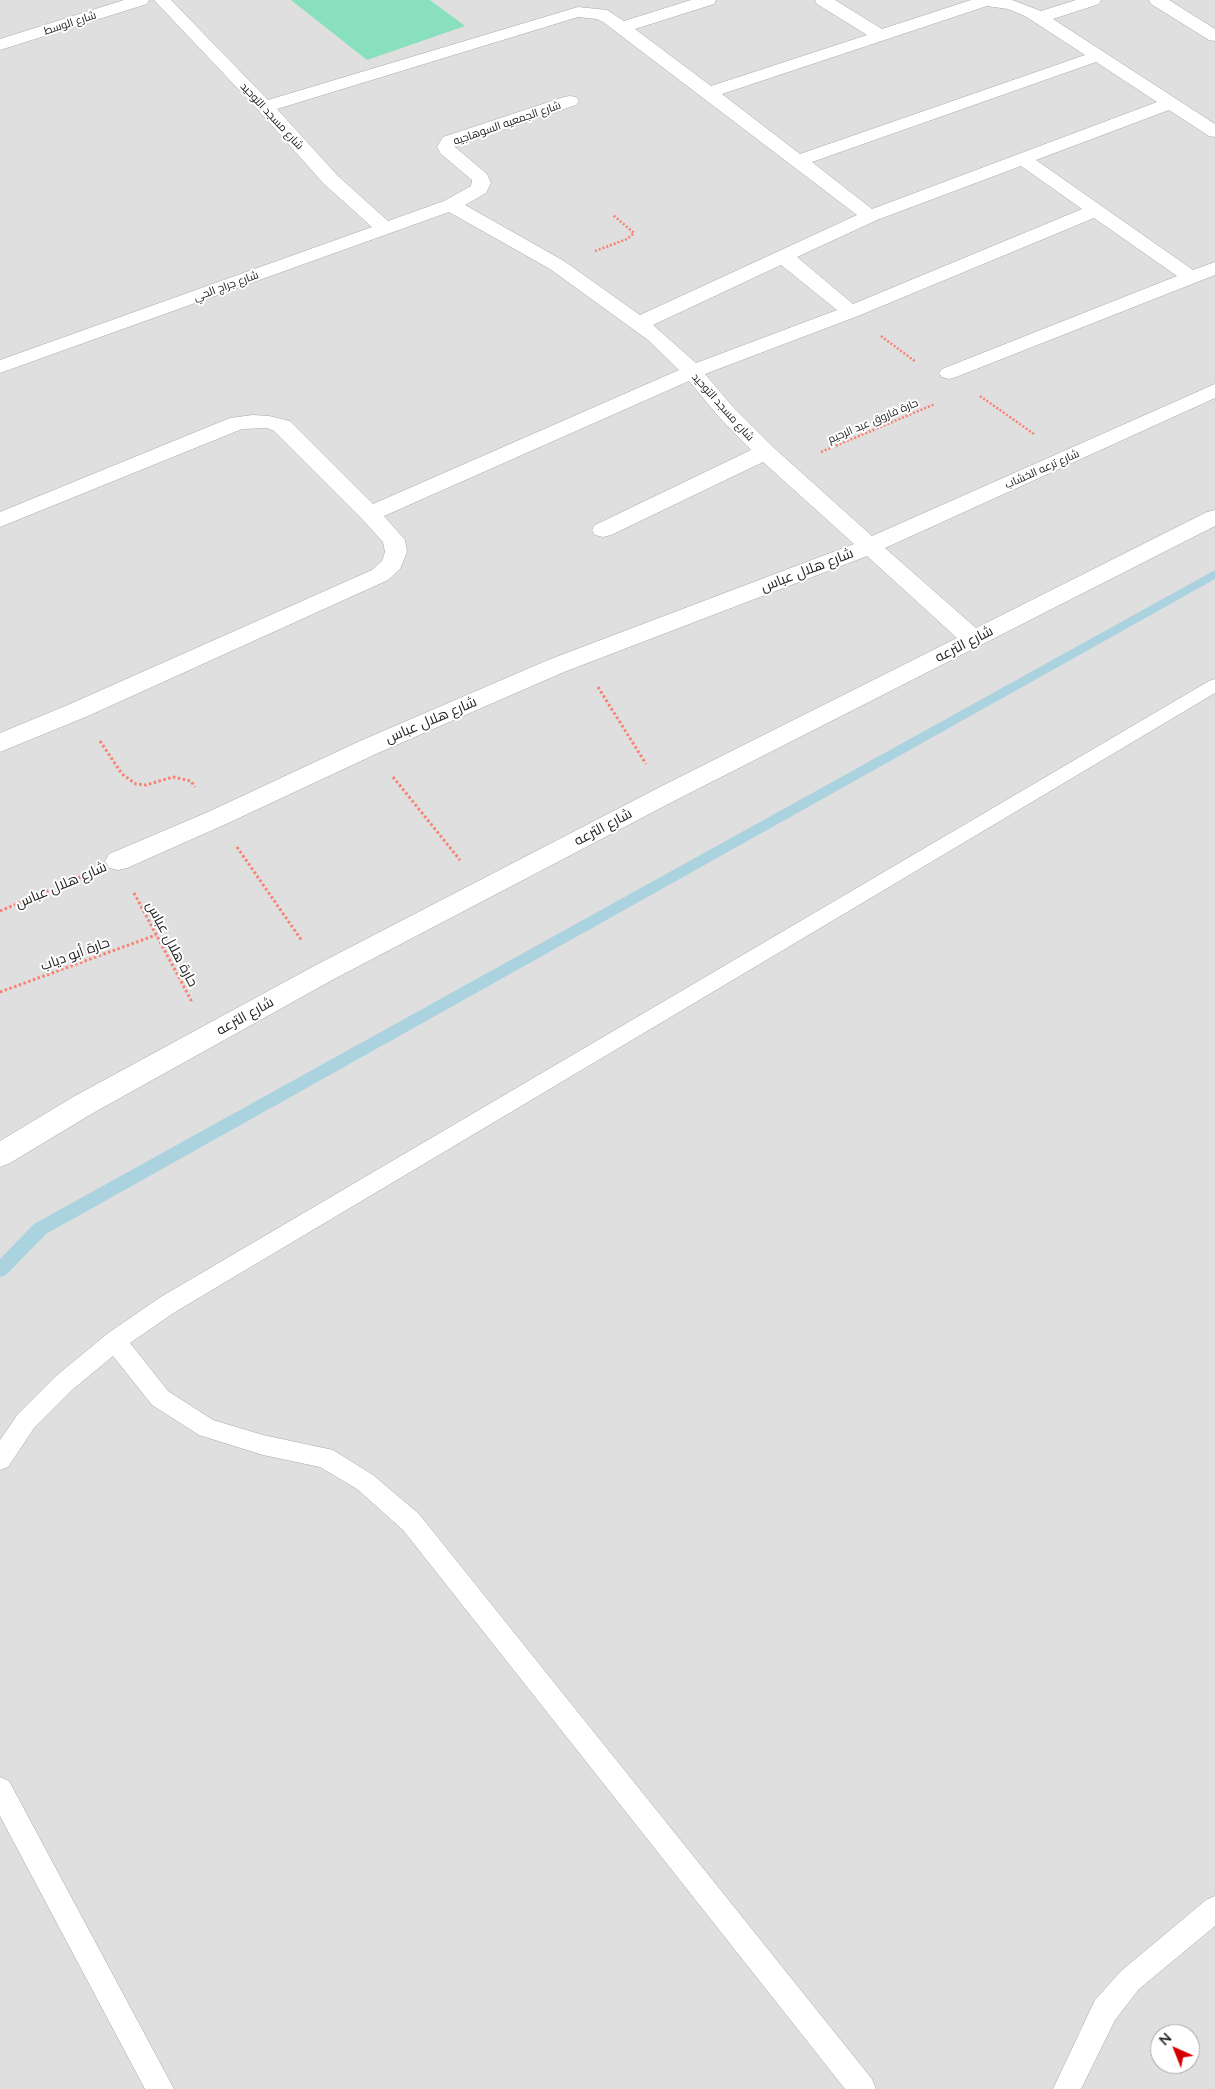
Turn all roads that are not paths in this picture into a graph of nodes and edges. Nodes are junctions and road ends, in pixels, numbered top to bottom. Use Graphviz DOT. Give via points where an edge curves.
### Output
graph roads {
  1 [pos="141,0"];
  2 [pos="162,0"];
  3 [pos="708,0"];
  4 [pos="823,0"];
  5 [pos="984,0"];
  6 [pos="1093,0"];
  7 [pos="1157,0"];
  8 [pos="1040,17"];
  9 [pos="621,28"];
  10 [pos="881,36"];
  11 [pos="1215,36"];
  12 [pos="0,45"];
  13 [pos="1098,56"];
  14 [pos="709,93"];
  15 [pos="570,101"];
  16 [pos="1171,103"];
  17 [pos="265,107"];
  18 [pos="1215,132"];
  19 [pos="1023,159"];
  20 [pos="798,161"];
  21 [pos="451,205"];
  22 [pos="1096,210"];
  23 [pos="870,216"];
  24 [pos="384,229"];
  25 [pos="784,257"];
  26 [pos="1215,268"];
  27 [pos="1191,277"];
  28 [pos="851,312"];
  29 [pos="640,323"];
  30 [pos="0,367"];
  31 [pos="692,372"];
  32 [pos="949,373"];
  33 [pos="1215,390"];
  34 [pos="765,452"];
  35 [pos="370,514"];
  36 [pos="1215,517"];
  37 [pos="0,520"];
  38 [pos="603,530"];
  39 [pos="868,547"];
  40 [pos="973,640"];
  41 [pos="1215,685"];
  42 [pos="0,742"];
  43 [pos="118,861"];
  44 [pos="0,1155"];
  45 [pos="115,1341"];
  46 [pos="0,1460"];
  47 [pos="0,1790"];
  48 [pos="1215,1909"];
  49 [pos="160,2089"];
  50 [pos="862,2089"];
  51 [pos="1067,2089"];
  1 -- 12 [label="street, شارع الوسط"];
  2 -- 17 [label="street, شارع مسجد التوحيد"];
  3 -- 9 [label="street"];
  4 -- 10 [label="street"];
  5 -- 8 [label="street" via="1022,8"];
  5 -- 10 [label="street"];
  6 -- 8 [label="street"];
  7 -- 11 [label="street"];
  8 -- 13 [label="street"];
  9 -- 14 [label="street"];
  9 -- 17 [label="street" via="600,14 572,14"];
  10 -- 14 [label="street"];
  13 -- 16 [label="street"];
  13 -- 20 [label="street"];
  14 -- 20 [label="street"];
  15 -- 21 [label="street, شارع الجمعيه السوهاجيه" via="450,141 446,147 448,150 482,183 479,189"];
  16 -- 18 [label="street"];
  16 -- 19 [label="street"];
  17 -- 24 [label="street, شارع مسجد التوحيد" via="331,180"];
  19 -- 22 [label="street"];
  19 -- 23 [label="street"];
  20 -- 23 [label="street"];
  21 -- 24 [label="street, شارع جراج الحي"];
  21 -- 29 [label="street, شارع مسجد التوحيد" via="557,265"];
  22 -- 27 [label="street"];
  22 -- 28 [label="street"];
  23 -- 25 [label="street"];
  24 -- 30 [label="street, شارع جراج الحي"];
  25 -- 28 [label="street"];
  25 -- 29 [label="street"];
  26 -- 27 [label="street"];
  27 -- 32 [label="street"];
  28 -- 31 [label="street"];
  29 -- 31 [label="street, شارع مسجد التوحيد"];
  31 -- 34 [label="street, شارع مسجد التوحيد"];
  31 -- 35 [label="street"];
  33 -- 39 [label="street, شارع ترعه الخشاب"];
  34 -- 38 [label="street"];
  34 -- 39 [label="street, شارع مسجد التوحيد"];
  35 -- 37 [label="street" via="282,426 254,421 238,423"];
  35 -- 42 [label="street" via="394,540 396,552 392,564 380,575"];
  36 -- 40 [label="street, شارع الترعه"];
  39 -- 40 [label="street, شارع مسجد التوحيد"];
  39 -- 43 [label="street, شارع هلال عباس" via="579,656"];
  40 -- 44 [label="street, شارع الترعه" via="325,972 83,1105"];
  41 -- 45 [label="lane" via="167,1305"];
  45 -- 46 [label="lane" via="64,1383 26,1421"];
  45 -- 50 [label="lane" via="160,1398 207,1428 263,1445 325,1457 365,1482 411,1522"];
  47 -- 49 [label="lane"];
  48 -- 51 [label="lane" via="1130,1980 1105,2010"];
}
